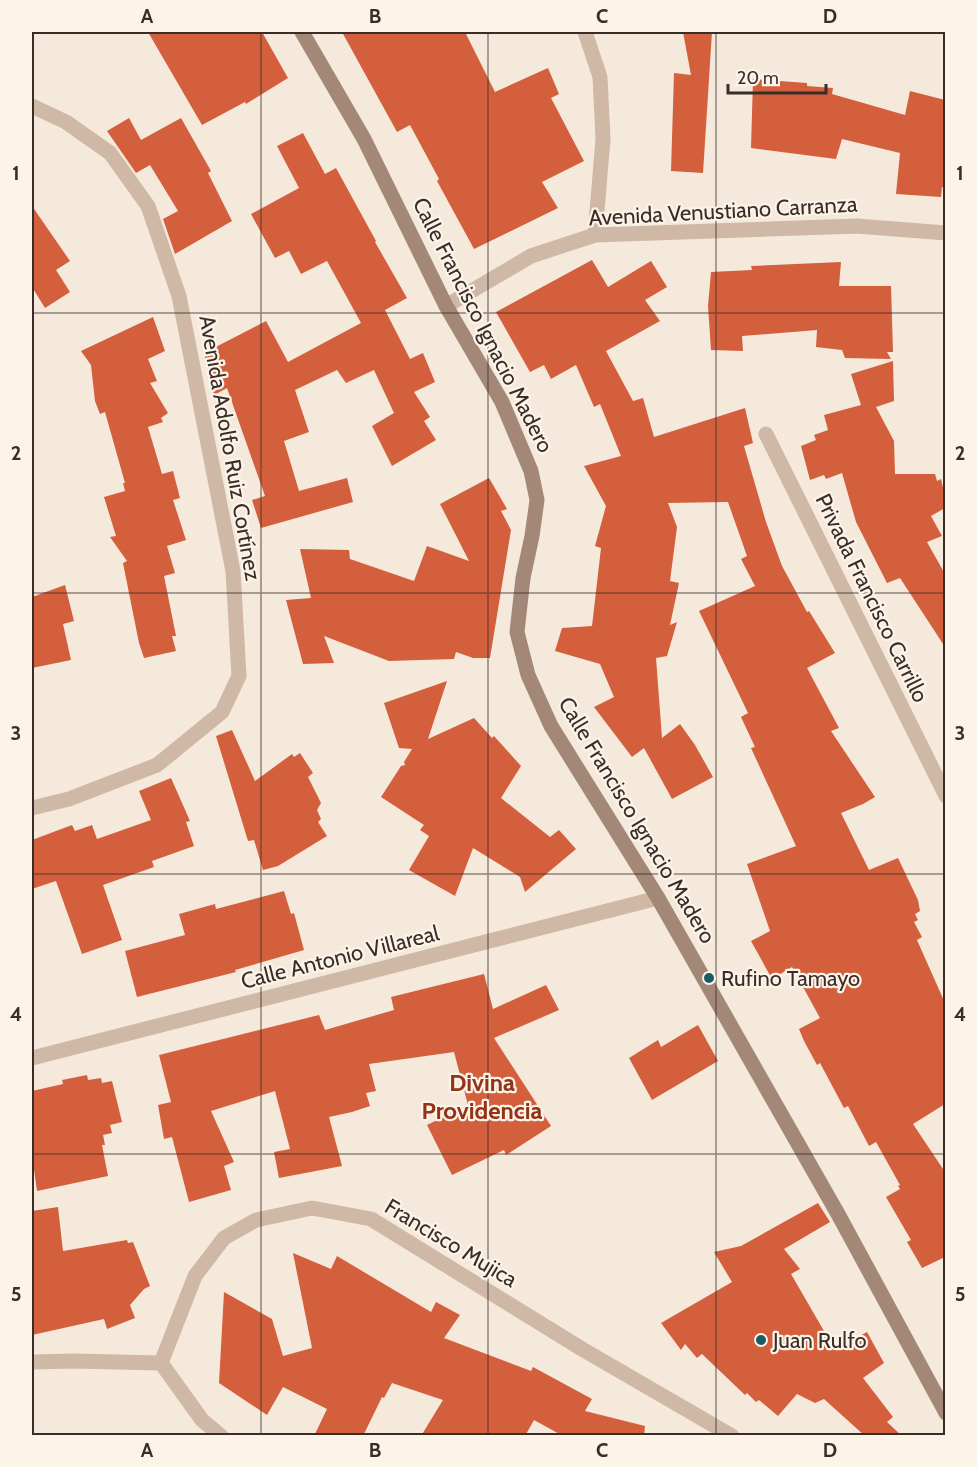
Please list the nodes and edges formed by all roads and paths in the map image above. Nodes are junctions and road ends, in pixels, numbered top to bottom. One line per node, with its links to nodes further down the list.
1 (302, 32): 6 (main road, Calle Francisco Ignacio Madero)
2 (585, 32): 5 (street)
3 (32, 106): 9 (street, Avenida Adolfo Ruiz Cortínez)
4 (945, 233): 5 (street, Avenida Venustiano Carranza)
5 (595, 235): 6 (street, Avenida Venustiano Carranza)
6 (446, 306): 10 (main road, Calle Francisco Ignacio Madero)
7 (766, 434): 8 (street, Privada Francisco Carrillo)
8 (945, 796)
9 (32, 808)
10 (658, 898): 11 (street, Calle Antonio Villareal); 14 (main road, Calle Francisco Ignacio Madero)
11 (32, 1058)
12 (32, 1362): 13 (street)
13 (161, 1363): 15 (street); 16 (street, Francisco Mujica)
14 (945, 1413)
15 (221, 1436)
16 (732, 1436)

